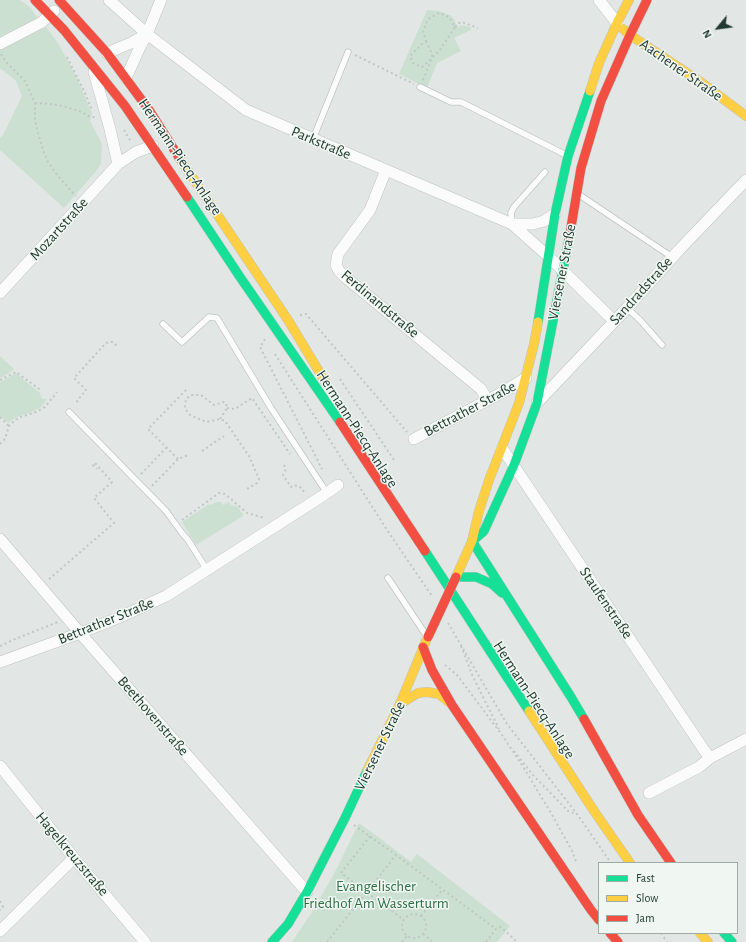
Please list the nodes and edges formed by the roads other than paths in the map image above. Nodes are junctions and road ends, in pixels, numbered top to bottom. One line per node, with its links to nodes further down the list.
1 (35, 0): 8 (main road)
2 (109, 0): 11 (street, Parkstraße)
3 (161, 0): 11 (street)
4 (599, 0): 9 (street)
5 (629, 0): 9 (main road, Viersener Straße)
6 (648, 0): 12 (main road, Viersener Straße)
7 (60, 1): 8 (street); 15 (main road, Hermann-Piecq-Anlage)
8 (50, 16): 10 (main road); 13 (street)
9 (617, 23): 12 (main road, Aachener Straße); 22 (main road, Viersener Straße)
10 (64, 30): 15 (main road); 16 (main road, Hermann-Piecq-Anlage)
11 (147, 34): 15 (street); 17 (street); 20 (street, Parkstraße)
12 (630, 35): 19 (main road, Aachener Straße); 28 (main road, Viersener Straße)
13 (0, 44)
14 (348, 52): 20 (lane)
15 (107, 53): 17 (main road, Hermann-Piecq-Anlage)
16 (92, 64): 21 (main road, Hermann-Piecq-Anlage); 24 (street)
17 (126, 78): 23 (main road, Hermann-Piecq-Anlage)
18 (420, 87): 22 (lane)
19 (746, 116)
20 (313, 139): 25 (street, Parkstraße)
21 (153, 146): 23 (main road); 24 (street, Mozartstraße); 65 (main road, Hermann-Piecq-Anlage)
22 (568, 156): 29 (main road, Viersener Straße)
23 (179, 157): 40 (main road, Hermann-Piecq-Anlage)
24 (118, 164): 34 (street, Mozartstraße)
25 (386, 170): 30 (street, Parkstraße); 41 (street, Ferdinandstraße)
26 (545, 172): 30 (lane)
27 (746, 180): 32 (street, Sandradstraße)
28 (576, 193): 32 (lane); 33 (main road, Viersener Straße)
29 (555, 214): 30 (street, Parkstraße); 31 (main road, Viersener Straße)
30 (512, 224): 31 (street, Parkstraße)
31 (548, 256): 33 (street, Parkstraße); 39 (main road, Viersener Straße)
32 (672, 257): 35 (street, Sandradstraße)
33 (563, 270): 36 (street, Parkstraße); 42 (main road, Viersener Straße)
34 (0, 293)
35 (626, 308): 36 (street, Sandradstraße); 38 (lane)
36 (614, 321): 42 (street, Sandradstraße)
37 (163, 324): 47 (lane)
38 (662, 345)
39 (526, 378): 41 (street, Bettrather Straße); 45 (main road, Viersener Straße)
40 (330, 388)
41 (487, 400): 44 (street, Bettrather Straße)
42 (538, 404): 46 (main road, Viersener Straße)
43 (69, 412): 50 (lane)
44 (414, 439)
45 (502, 448): 46 (street, Staufenstraße); 49 (main road, Viersener Straße)
46 (514, 464): 49 (main road, Viersener Straße); 61 (street, Staufenstraße)
47 (332, 489): 50 (street, Bettrather Straße)
48 (0, 540): 54 (street, Beethovenstraße)
49 (472, 541): 52 (main road, Viersener Straße); 53 (main road)
50 (207, 570): 54 (street, Bettrather Straße)
51 (388, 578): 55 (lane)
52 (455, 578): 53 (main road); 55 (main road, Viersener Straße, bridge)
53 (510, 600): 66 (main road)
54 (80, 633): 57 (street, Bettrather Straße); 67 (street, Beethovenstraße)
55 (428, 637): 56 (main road, Viersener Straße)
56 (423, 647): 58 (main road, Viersener Straße); 59 (main road)
57 (0, 662)
58 (400, 704): 59 (main road); 67 (main road, Viersener Straße)
59 (452, 704): 68 (main road)
60 (745, 742): 61 (street)
61 (710, 758): 63 (street)
62 (0, 766): 64 (street, Hagelkreuzstraße)
63 (649, 793)
64 (74, 858): 69 (street); 73 (street, Hagelkreuzstraße)
65 (629, 862)
66 (670, 862)
67 (307, 892): 74 (main road, Viersener Straße)
68 (598, 919)
69 (0, 930)
70 (611, 934): 75 (main road)
71 (701, 934): 76 (main road)
72 (725, 934): 77 (main road)
73 (145, 942)
74 (272, 942)
75 (618, 942)
76 (708, 942)
77 (732, 942)

